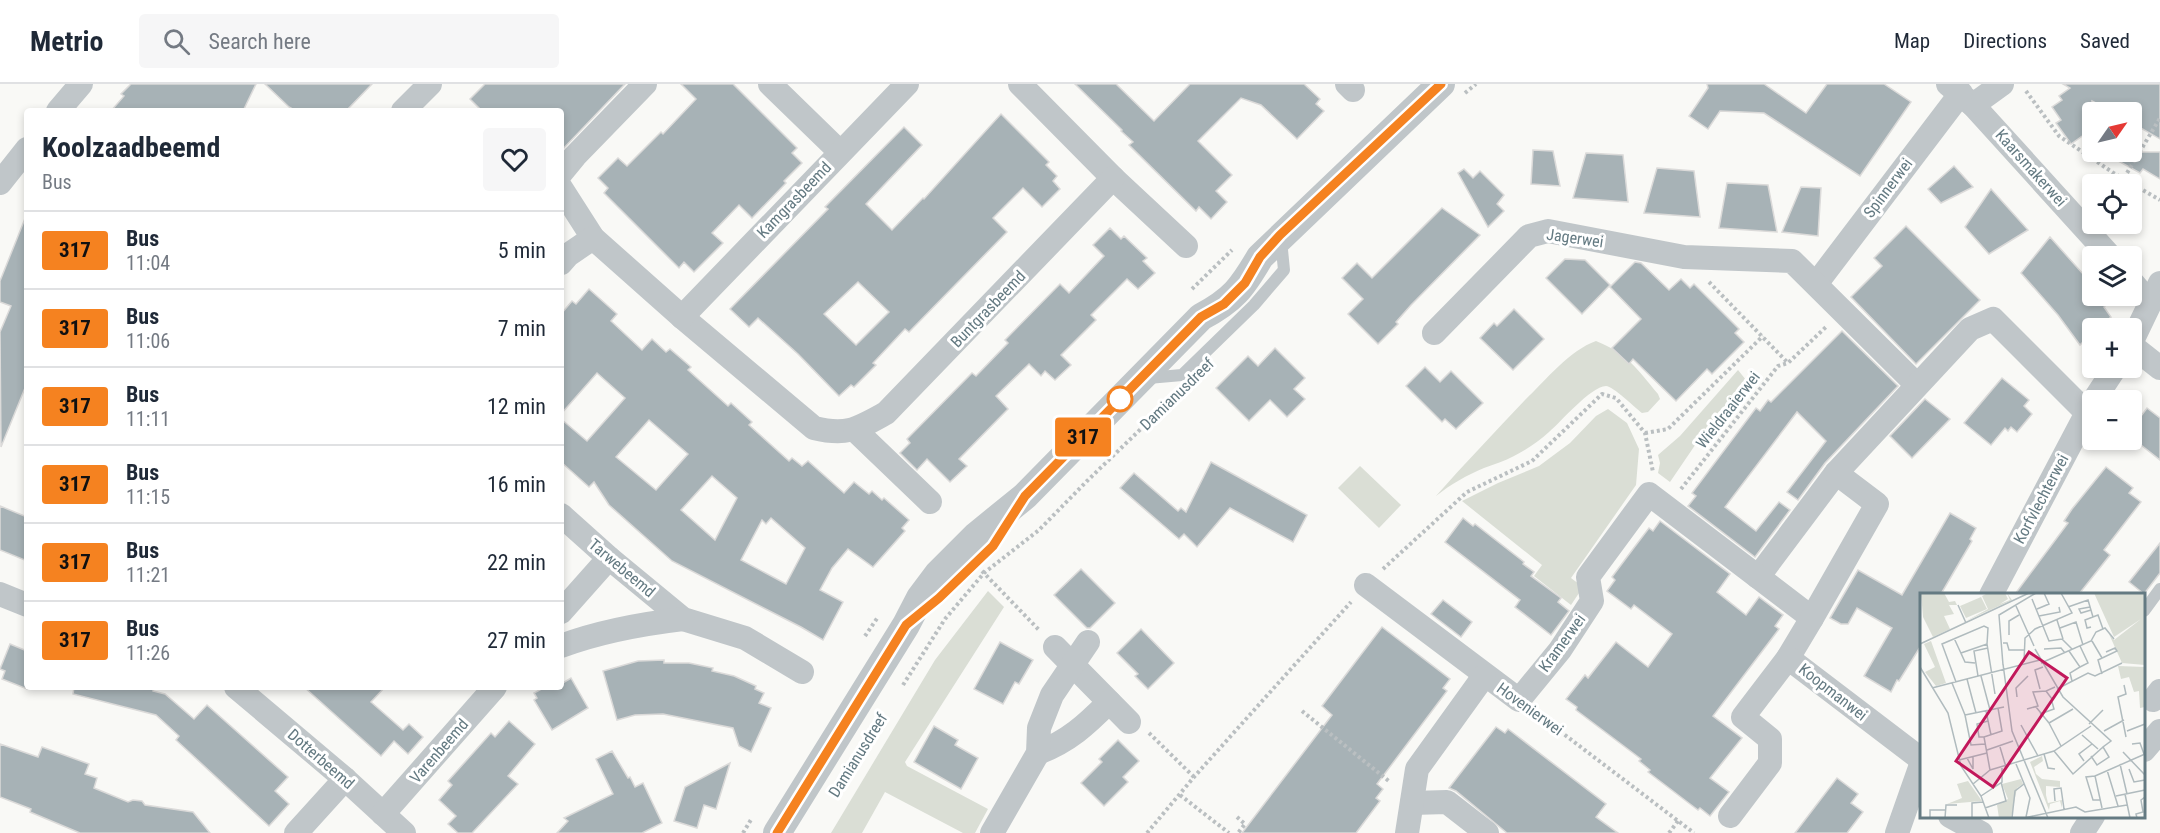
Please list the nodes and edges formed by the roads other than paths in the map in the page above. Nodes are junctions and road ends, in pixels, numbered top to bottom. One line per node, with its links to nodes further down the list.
1 (81, 84): 10 (street)
2 (430, 84): 11 (street)
3 (645, 84): 14 (street)
4 (771, 84): 12 (street)
5 (907, 84): 12 (street, Kamgrasbeemd)
6 (1021, 84): 15 (street)
7 (2002, 84): 9 (street, Spinnerwei)
8 (1450, 91): 18 (street, Damianusdreef)
9 (1961, 94): 21 (street, Kaarsmakerwei); 24 (street, Spinnerwei)
10 (61, 108)
11 (406, 108)
12 (840, 152): 26 (street, Kamgrasbeemd)
13 (24, 153): 16 (street)
14 (564, 169)
15 (1113, 178): 20 (street); 36 (street, Buntgrasbeemd)
16 (0, 183)
17 (564, 193): 19 (street, Buntgrasbeemd)
18 (1280, 235): 22 (street, Damianusdreef); 32 (lane, Damianusdreef)
19 (593, 238): 23 (street); 26 (street, Buntgrasbeemd)
20 (1186, 246)
21 (2101, 246)
22 (1260, 257): 27 (street, Damianusdreef); 27 (street, Damianusdreef)
23 (564, 260)
24 (1816, 284): 29 (street, Jagerwei); 33 (street, Jagerwei)
25 (2155, 293): 28 (street)
26 (682, 317): 36 (street, Buntgrasbeemd)
27 (1201, 317): 32 (street, Damianusdreef)
28 (2142, 320)
29 (1434, 333)
30 (2142, 354): 31 (street)
31 (2160, 368)
32 (1140, 379): 77 (street, Damianusdreef)
33 (1917, 386): 34 (street); 37 (street)
34 (2082, 398)
35 (2082, 423): 44 (street, Korfvlechterwei)
36 (855, 430): 38 (street)
37 (1836, 473): 41 (street); 49 (street)
38 (930, 502)
39 (564, 518): 40 (street, Tarwebeemd)
40 (609, 558): 47 (street); 50 (street, Tarwebeemd)
41 (1758, 577): 49 (street); 60 (street, Kramerwei)
42 (1366, 585): 57 (street, Hovenierwei)
43 (2160, 589): 48 (lane)
44 (1991, 593)
45 (0, 594): 46 (street)
46 (24, 604)
47 (564, 609)
48 (2145, 609)
49 (1812, 618): 54 (street)
50 (683, 619): 52 (street, Tarwebeemd); 56 (street, Tarwebeemd)
51 (1088, 642): 55 (street)
52 (564, 645)
53 (1055, 647): 55 (street)
54 (1788, 658): 66 (street, Koopmanwei); 72 (street, Koopmanwei)
55 (1073, 665): 61 (street); 65 (street)
56 (802, 672)
57 (1484, 676): 60 (street, Hovenierwei); 70 (street)
58 (240, 690): 68 (street, Dotterbeemd)
59 (492, 690): 71 (street, Varenbeemd)
60 (1519, 700)
61 (1109, 702): 62 (street); 65 (street)
62 (1128, 722)
63 (2160, 731): 64 (street)
64 (2145, 749)
65 (1038, 753): 78 (street)
66 (1920, 759)
67 (1920, 774): 69 (street)
68 (345, 779): 71 (street, Dotterbeemd); 75 (street)
69 (1916, 799): 81 (street)
70 (1413, 802): 79 (street); 80 (street)
71 (383, 814): 76 (street, Dotterbeemd)
72 (1730, 816)
73 (1954, 818): 82 (street)
74 (2092, 818): 83 (street)
75 (296, 833)
76 (404, 833)
77 (777, 833)
78 (992, 833)
79 (1407, 833)
80 (1487, 833)
81 (1897, 833)
82 (1981, 833)
83 (2082, 833)

